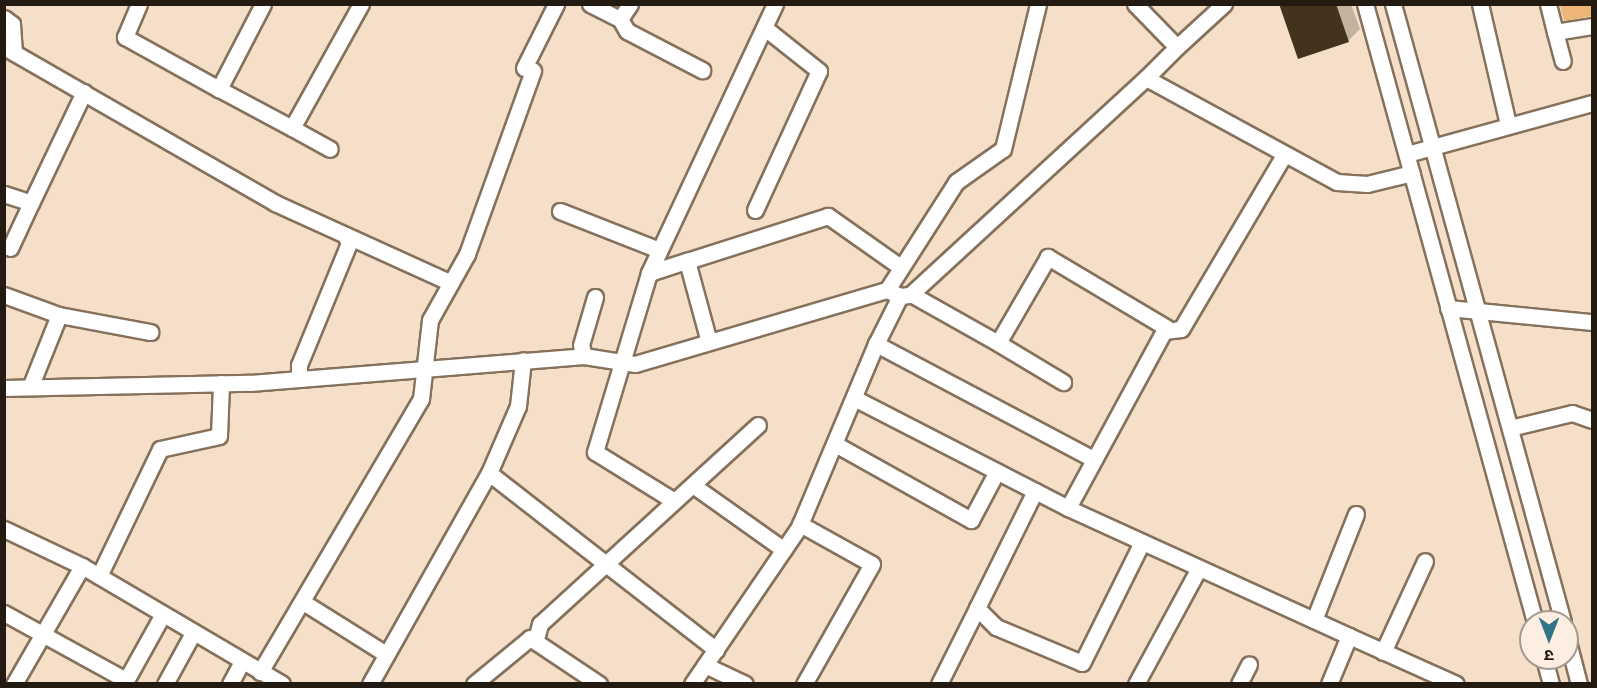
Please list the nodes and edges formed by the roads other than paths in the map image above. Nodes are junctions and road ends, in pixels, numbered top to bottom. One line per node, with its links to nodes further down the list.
1 (139, 4): 25 (street)
2 (263, 4): 25 (street)
3 (361, 4): 29 (street)
4 (556, 4): 45 (street)
5 (590, 4): 16 (street)
6 (630, 4): 16 (street)
7 (775, 4): 18 (street)
8 (1038, 4): 43 (street)
9 (1135, 4): 20 (street)
10 (1224, 4): 20 (street)
11 (1365, 4): 32 (street)
12 (1393, 4): 30 (street)
13 (1480, 4): 28 (street)
14 (1548, 4): 19 (street)
15 (4, 18): 21 (street)
16 (620, 19): 23 (street)
17 (1593, 26): 19 (street)
18 (765, 28): 37 (street); 41 (street)
19 (1555, 32): 22 (street)
20 (1177, 47): 24 (street)
21 (9, 49): 26 (street)
22 (1563, 61)
23 (702, 70)
24 (1146, 78): 33 (street); 46 (street)
25 (219, 89): 29 (street)
26 (84, 93): 36 (street); 39 (street)
27 (1593, 103): 28 (street)
28 (1508, 124): 30 (street)
29 (292, 128): 31 (street)
30 (1429, 147): 32 (street); 49 (street)
31 (330, 149)
32 (1407, 154): 34 (street)
33 (1284, 156): 34 (street); 53 (street)
34 (1412, 173): 50 (street)
35 (4, 194): 36 (street)
36 (32, 203): 40 (street)
37 (755, 210)
38 (560, 211): 41 (street)
39 (345, 235): 45 (street); 62 (street)
40 (10, 248)
41 (659, 250): 44 (street)
42 (687, 261): 43 (street); 44 (street); 55 (street)
43 (899, 266): 46 (street)
44 (649, 273): 60 (street)
45 (451, 283): 61 (street)
46 (899, 293): 55 (street); 56 (street); 57 (street)
47 (4, 295): 51 (street)
48 (595, 297): 58 (street)
49 (1477, 307): 50 (street); 52 (street); 70 (street)
50 (1448, 308): 91 (street)
51 (58, 315): 54 (street); 65 (street)
52 (1593, 322)
53 (1167, 328): 56 (street); 72 (street)
54 (150, 332)
55 (709, 342): 60 (street)
56 (998, 343): 63 (street)
57 (876, 344): 67 (street); 72 (street)
58 (584, 356): 59 (street); 60 (street)
59 (523, 360): 61 (street); 74 (street)
60 (624, 364): 77 (street)
61 (424, 369): 62 (street); 89 (street)
62 (299, 379): 64 (street)
63 (1063, 382)
64 (220, 383): 65 (street); 88 (street)
65 (31, 385): 66 (street)
66 (4, 387)
67 (854, 398): 71 (street); 73 (street)
68 (1593, 420): 70 (street)
69 (758, 425): 75 (street)
70 (1510, 428): 92 (street)
71 (835, 444): 73 (street); 80 (street)
72 (1093, 459): 78 (street)
73 (997, 471): 76 (street)
74 (489, 472): 85 (street); 102 (street)
75 (694, 486): 77 (street); 83 (street)
76 (1035, 491): 78 (street); 90 (street)
77 (671, 499): 85 (street)
78 (1068, 508): 82 (street)
79 (1356, 514): 95 (street)
80 (800, 524): 83 (street); 118 (street)
81 (4, 529): 86 (street)
82 (1142, 543): 87 (street); 90 (street)
83 (784, 550): 100 (street)
84 (1425, 561): 101 (street)
85 (608, 562): 99 (street); 100 (street)
86 (82, 566): 88 (street); 97 (street)
87 (1199, 568): 95 (street); 120 (street)
88 (99, 576): 94 (street)
89 (303, 602): 102 (street); 106 (street)
90 (977, 608): 119 (street)
91 (1532, 610)
92 (1560, 610)
93 (4, 613): 97 (street)
94 (163, 614): 96 (street); 108 (street)
95 (1314, 620): 98 (street)
96 (194, 633): 103 (street); 110 (street)
97 (44, 635): 108 (street); 109 (street)
98 (1349, 636): 101 (street); 122 (street)
99 (536, 639): 114 (street); 115 (street)
100 (716, 650): 105 (street)
101 (1383, 652): 123 (street)
102 (386, 654): 113 (street)
103 (242, 661): 106 (street); 111 (street)
104 (1249, 664): 121 (street)
105 (705, 665): 116 (street); 117 (street)
106 (260, 672): 112 (street)
107 (4, 681): 109 (street)
108 (125, 682)
109 (12, 684)
110 (165, 684)
111 (230, 684)
112 (282, 684)
113 (370, 684)
114 (474, 684)
115 (599, 684)
116 (692, 684)
117 (746, 684)
118 (804, 684)
119 (939, 684)
120 (1136, 684)
121 (1239, 684)
122 (1329, 684)
123 (1456, 684)

